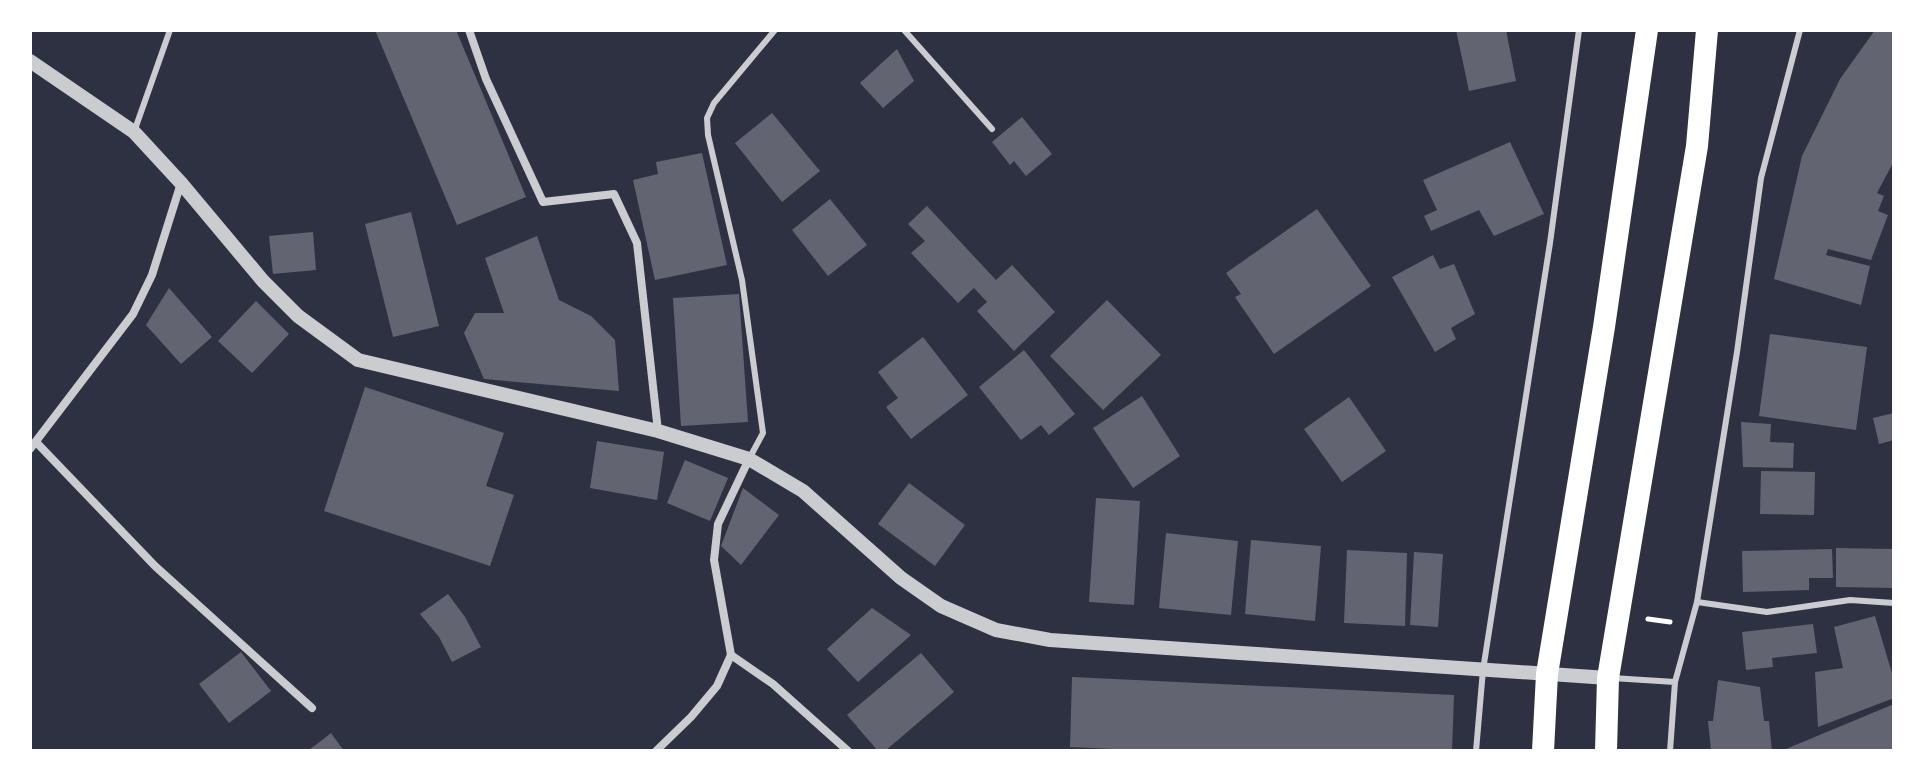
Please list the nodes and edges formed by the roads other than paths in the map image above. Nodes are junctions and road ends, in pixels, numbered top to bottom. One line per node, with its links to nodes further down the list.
1 (170, 30): 12 (lane)
2 (469, 30): 15 (street)
3 (775, 30): 17 (lane)
4 (904, 30): 11 (lane)
5 (1579, 30): 21 (lane)
6 (1647, 30): 22 (highway)
7 (1707, 30): 13 (highway)
8 (1723, 30): 13 (highway)
9 (1800, 30): 18 (lane)
10 (30, 61): 12 (street)
11 (992, 129)
12 (134, 132): 14 (street)
13 (1697, 146): 23 (highway)
14 (181, 183): 15 (street); 16 (street)
15 (658, 431): 17 (street)
16 (33, 446): 25 (street)
17 (749, 459): 20 (street); 21 (street)
18 (1697, 602): 19 (lane); 24 (lane)
19 (1894, 603)
20 (731, 655): 26 (street); 27 (street)
21 (1483, 670): 22 (street); 28 (lane)
22 (1547, 674): 23 (street); 29 (highway)
23 (1608, 678): 24 (lane); 30 (highway)
24 (1675, 682): 31 (lane)
25 (312, 708)
26 (656, 751)
27 (848, 751)
28 (1476, 751)
29 (1543, 751)
30 (1606, 751)
31 (1670, 751)

